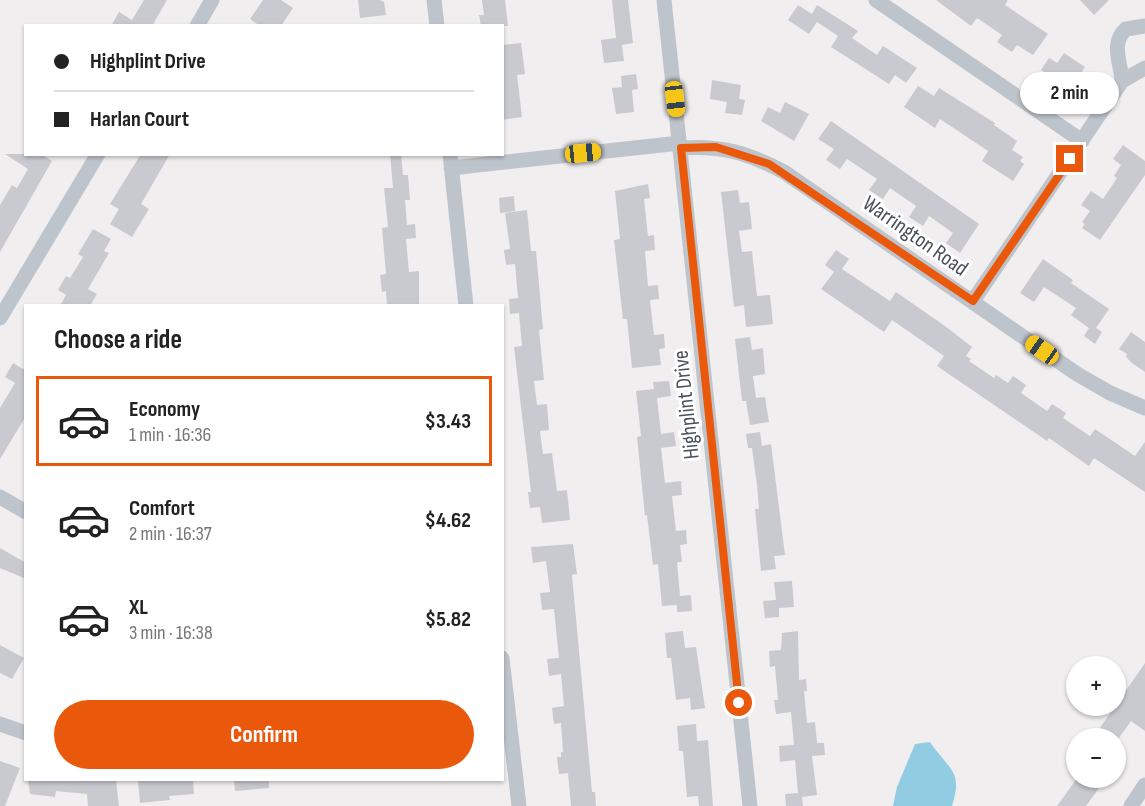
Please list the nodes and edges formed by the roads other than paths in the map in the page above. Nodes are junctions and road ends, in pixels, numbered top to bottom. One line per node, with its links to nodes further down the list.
1 (212, 0): 5 (street)
2 (434, 0): 6 (street)
3 (664, 0): 11 (street, Highplint Drive)
4 (876, 0): 10 (street)
5 (198, 24)
6 (437, 24)
7 (1145, 26): 9 (street)
8 (1145, 68): 9 (street)
9 (1122, 81): 10 (street)
10 (1082, 141): 14 (street)
11 (680, 146): 13 (street, Warrington Road); 14 (street, Warrington Road); 25 (street, Highplint Drive)
12 (97, 156): 16 (street)
13 (451, 161): 15 (street)
14 (973, 301): 17 (street, Warrington Road)
15 (466, 304)
16 (0, 318)
17 (1145, 408)
18 (0, 496): 19 (street)
19 (24, 511)
20 (504, 693): 24 (street)
21 (0, 724): 22 (street)
22 (24, 733)
23 (1145, 785): 26 (street)
24 (519, 806)
25 (750, 806)
26 (1131, 806)

